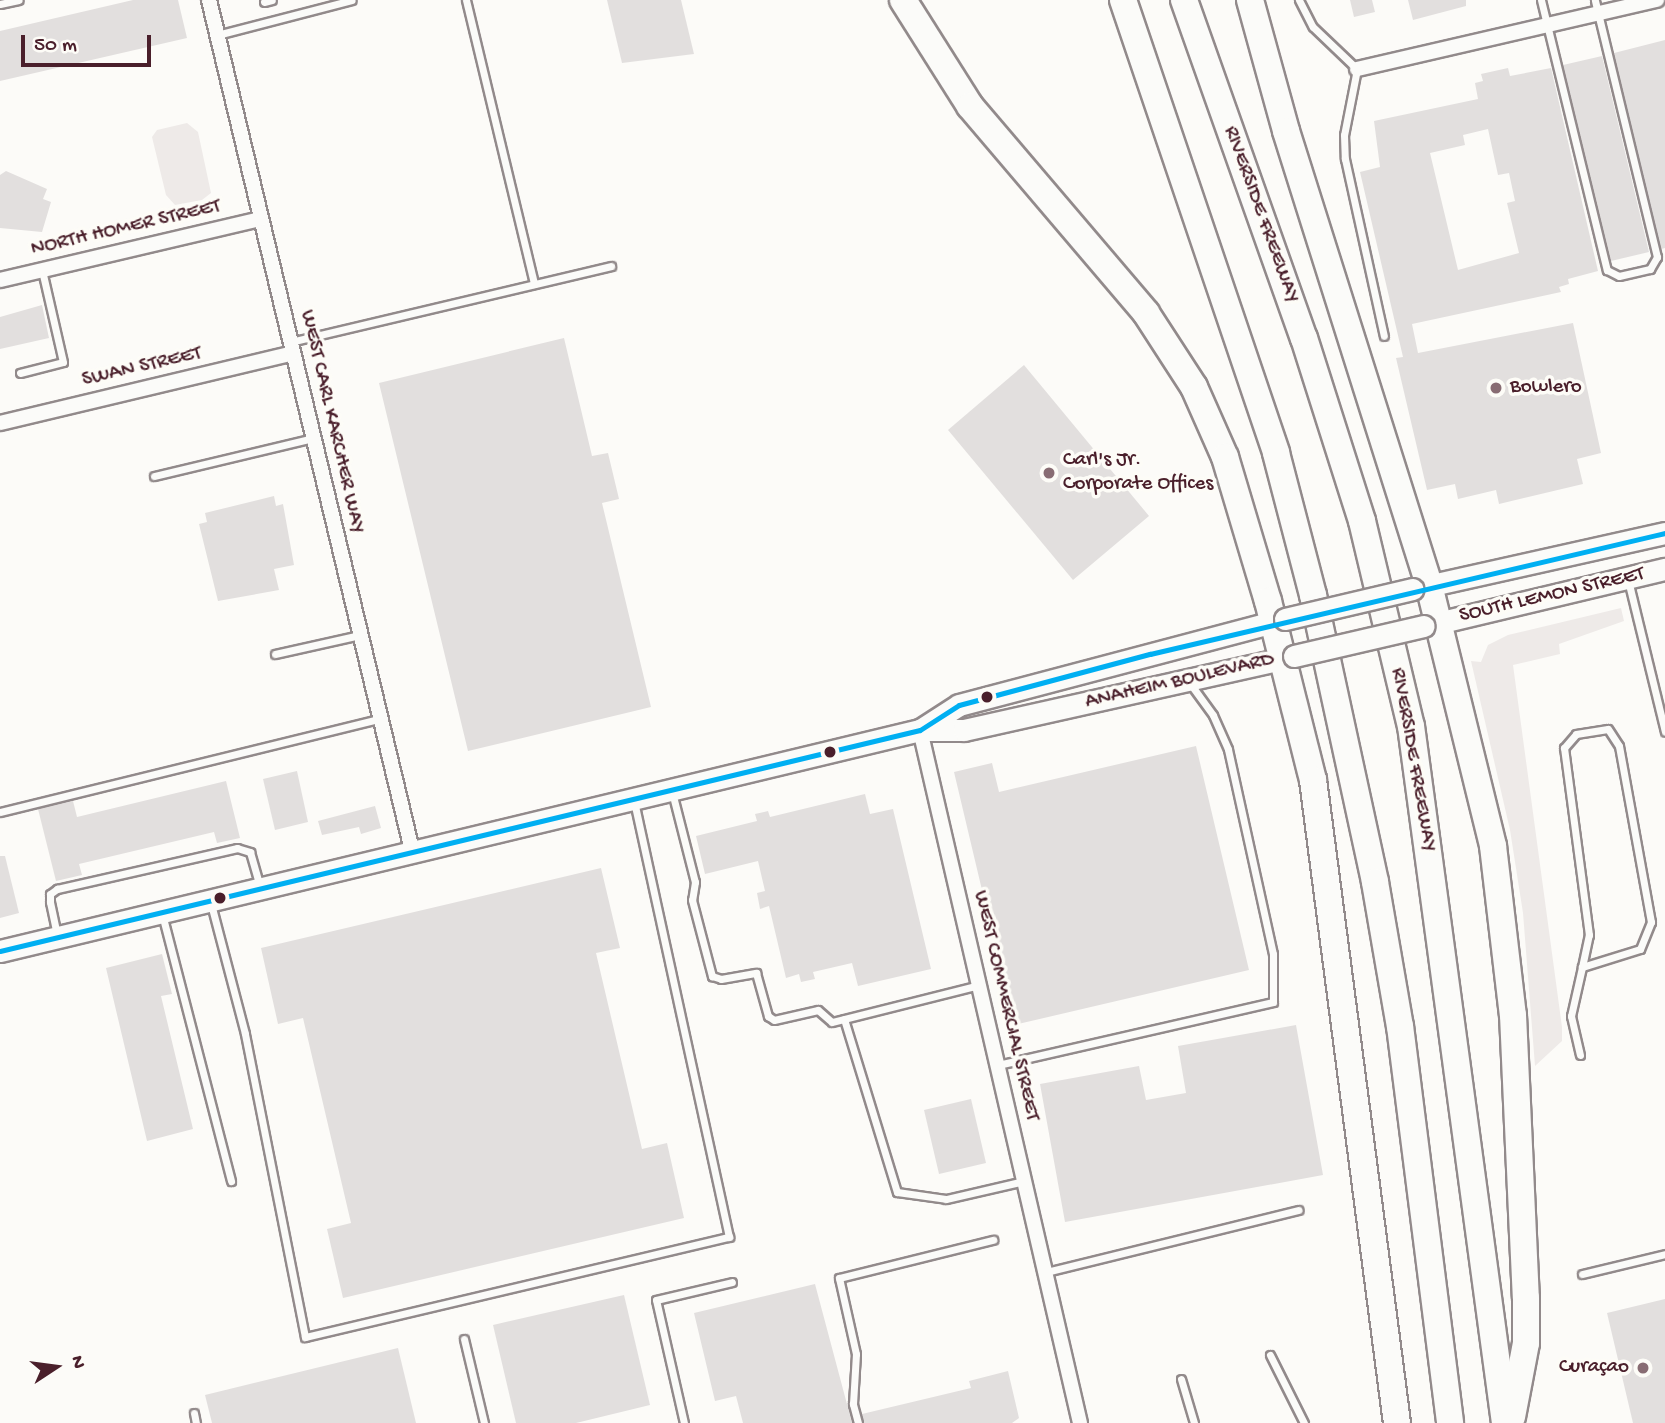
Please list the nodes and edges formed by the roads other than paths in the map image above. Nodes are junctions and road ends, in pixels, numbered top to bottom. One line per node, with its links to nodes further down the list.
1 (19, 0): 12 (lane)
2 (209, 0): 15 (street, WEST CARL KARCHER WAY)
3 (352, 0): 15 (lane)
4 (466, 0): 21 (lane)
5 (903, 0): 32 (highway)
6 (1123, 0): 75 (highway)
7 (1184, 0): 76 (highway, RIVERSIDE FREEWAY)
8 (1250, 0): 31 (highway)
9 (1299, 0): 16 (lane)
10 (1541, 0): 14 (lane)
11 (1657, 0): 13 (street)
12 (4, 2)
13 (1596, 7): 14 (street); 14 (lane)
14 (1548, 25): 16 (street)
15 (217, 35): 17 (street, WEST CARL KARCHER WAY)
16 (1357, 69): 22 (lane)
17 (261, 219): 19 (street, NORTH HOMER STREET); 23 (street, WEST CARL KARCHER WAY)
18 (611, 266): 21 (lane)
19 (42, 269): 20 (street, NORTH HOMER STREET); 24 (lane)
20 (0, 280)
21 (534, 284): 23 (lane)
22 (1384, 336)
23 (292, 347): 25 (street, SWAN STREET); 26 (street, WEST CARL KARCHER WAY)
24 (20, 373)
25 (0, 423)
26 (313, 438): 27 (lane); 34 (street, WEST CARL KARCHER WAY)
27 (155, 476)
28 (1665, 533): 31 (street, SOUTH LEMON STREET)
29 (1665, 569): 30 (street, SOUTH LEMON STREET)
30 (1628, 579): 33 (street, SOUTH LEMON STREET); 40 (lane)
31 (1421, 587): 32 (street, ANAHEIM BOULEVARD, bridge); 33 (highway)
32 (1280, 620): 36 (highway); 39 (street, ANAHEIM BOULEVARD)
33 (1432, 625): 36 (street, ANAHEIM BOULEVARD, bridge); 77 (highway)
34 (361, 635): 35 (lane); 38 (street, WEST CARL KARCHER WAY)
35 (275, 654)
36 (1289, 657): 37 (street, ANAHEIM BOULEVARD); 74 (highway)
37 (1189, 682): 39 (street, ANAHEIM BOULEVARD); 54 (lane)
38 (381, 719): 43 (lane); 44 (street, WEST CARL KARCHER WAY)
39 (920, 730): 41 (street, ANAHEIM BOULEVARD); 51 (street, WEST COMMERCIAL STREET)
40 (1665, 732)
41 (672, 791): 42 (street, ANAHEIM BOULEVARD); 52 (lane)
42 (634, 800): 44 (street, ANAHEIM BOULEVARD); 46 (lane)
43 (0, 812)
44 (413, 854): 45 (street, ANAHEIM BOULEVARD)
45 (261, 891): 46 (street, ANAHEIM BOULEVARD); 48 (lane)
46 (210, 902): 47 (street, ANAHEIM BOULEVARD)
47 (162, 914): 48 (street, ANAHEIM BOULEVARD); 55 (lane)
48 (58, 937): 49 (street, ANAHEIM BOULEVARD)
49 (0, 951)
50 (1582, 967): 50 (lane); 53 (lane)
51 (979, 985): 52 (lane); 54 (street, WEST COMMERCIAL STREET)
52 (844, 1019): 56 (lane)
53 (1580, 1055)
54 (997, 1065): 56 (street, WEST COMMERCIAL STREET)
55 (231, 1181)
56 (1024, 1181): 60 (street, WEST COMMERCIAL STREET)
57 (1299, 1210): 60 (lane)
58 (993, 1240): 70 (lane)
59 (1665, 1254): 61 (lane)
60 (1046, 1272): 71 (street, WEST COMMERCIAL STREET)
61 (1582, 1273)
62 (732, 1282): 69 (lane)
63 (464, 1339): 68 (lane)
64 (1270, 1355): 73 (lane)
65 (1181, 1379): 72 (lane)
66 (194, 1412): 67 (lane)
67 (196, 1423)
68 (484, 1423)
69 (684, 1423)
70 (858, 1423)
71 (1080, 1423)
72 (1194, 1423)
73 (1304, 1423)
74 (1397, 1423)
75 (1450, 1423)
76 (1505, 1423)
77 (1511, 1423)

